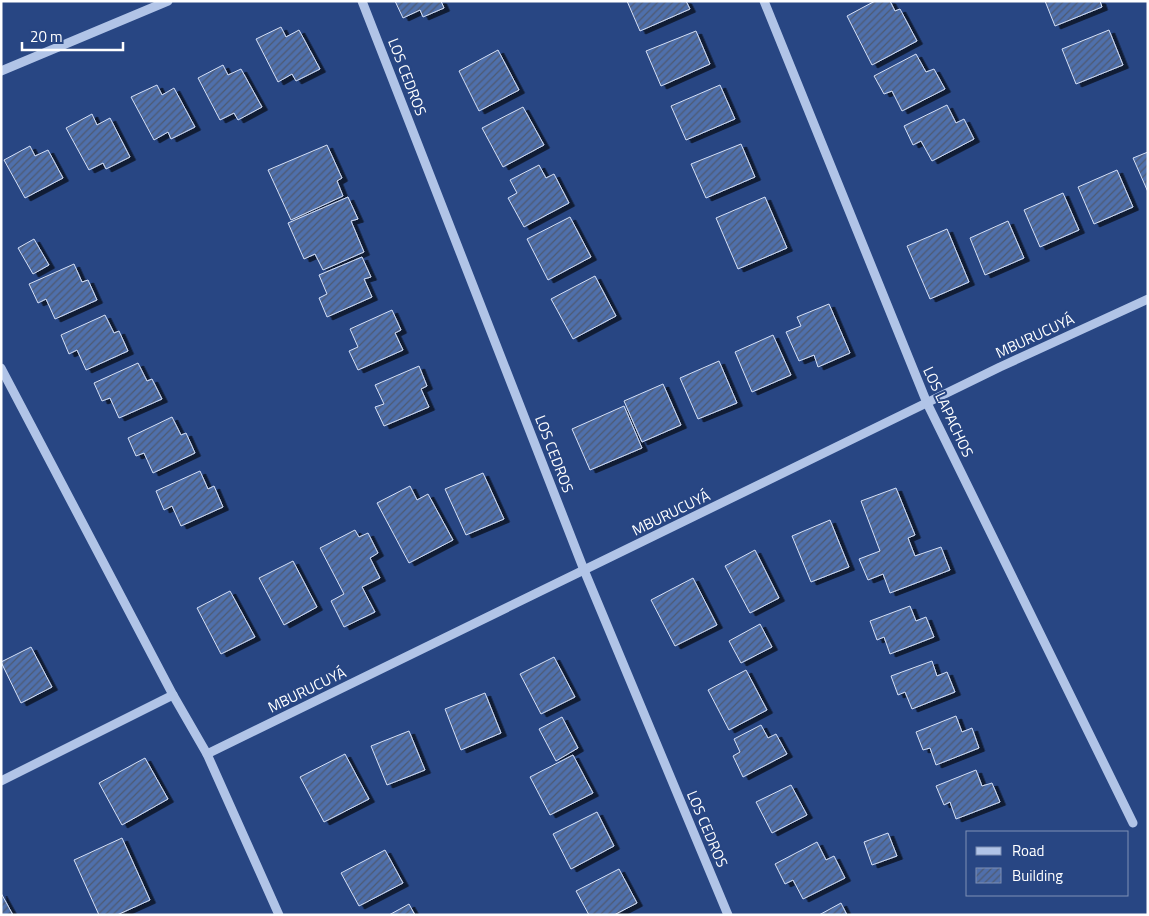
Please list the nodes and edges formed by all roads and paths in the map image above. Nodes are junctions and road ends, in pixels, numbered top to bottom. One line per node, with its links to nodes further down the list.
1 (168, 1): 4 (street)
2 (362, 1): 8 (street, LOS CEDROS)
3 (764, 1): 7 (street, LOS LAPACHOS)
4 (1, 70)
5 (1148, 299): 7 (street, MBURUCUYÁ)
6 (1, 368): 9 (street)
7 (927, 403): 8 (street, MBURUCUYÁ); 12 (street, LOS LAPACHOS)
8 (584, 570): 10 (street, MBURUCUYÁ); 14 (street, LOS CEDROS)
9 (173, 695): 10 (street); 11 (street)
10 (207, 754): 13 (street)
11 (1, 781)
12 (1132, 823)
13 (279, 915)
14 (728, 915)

